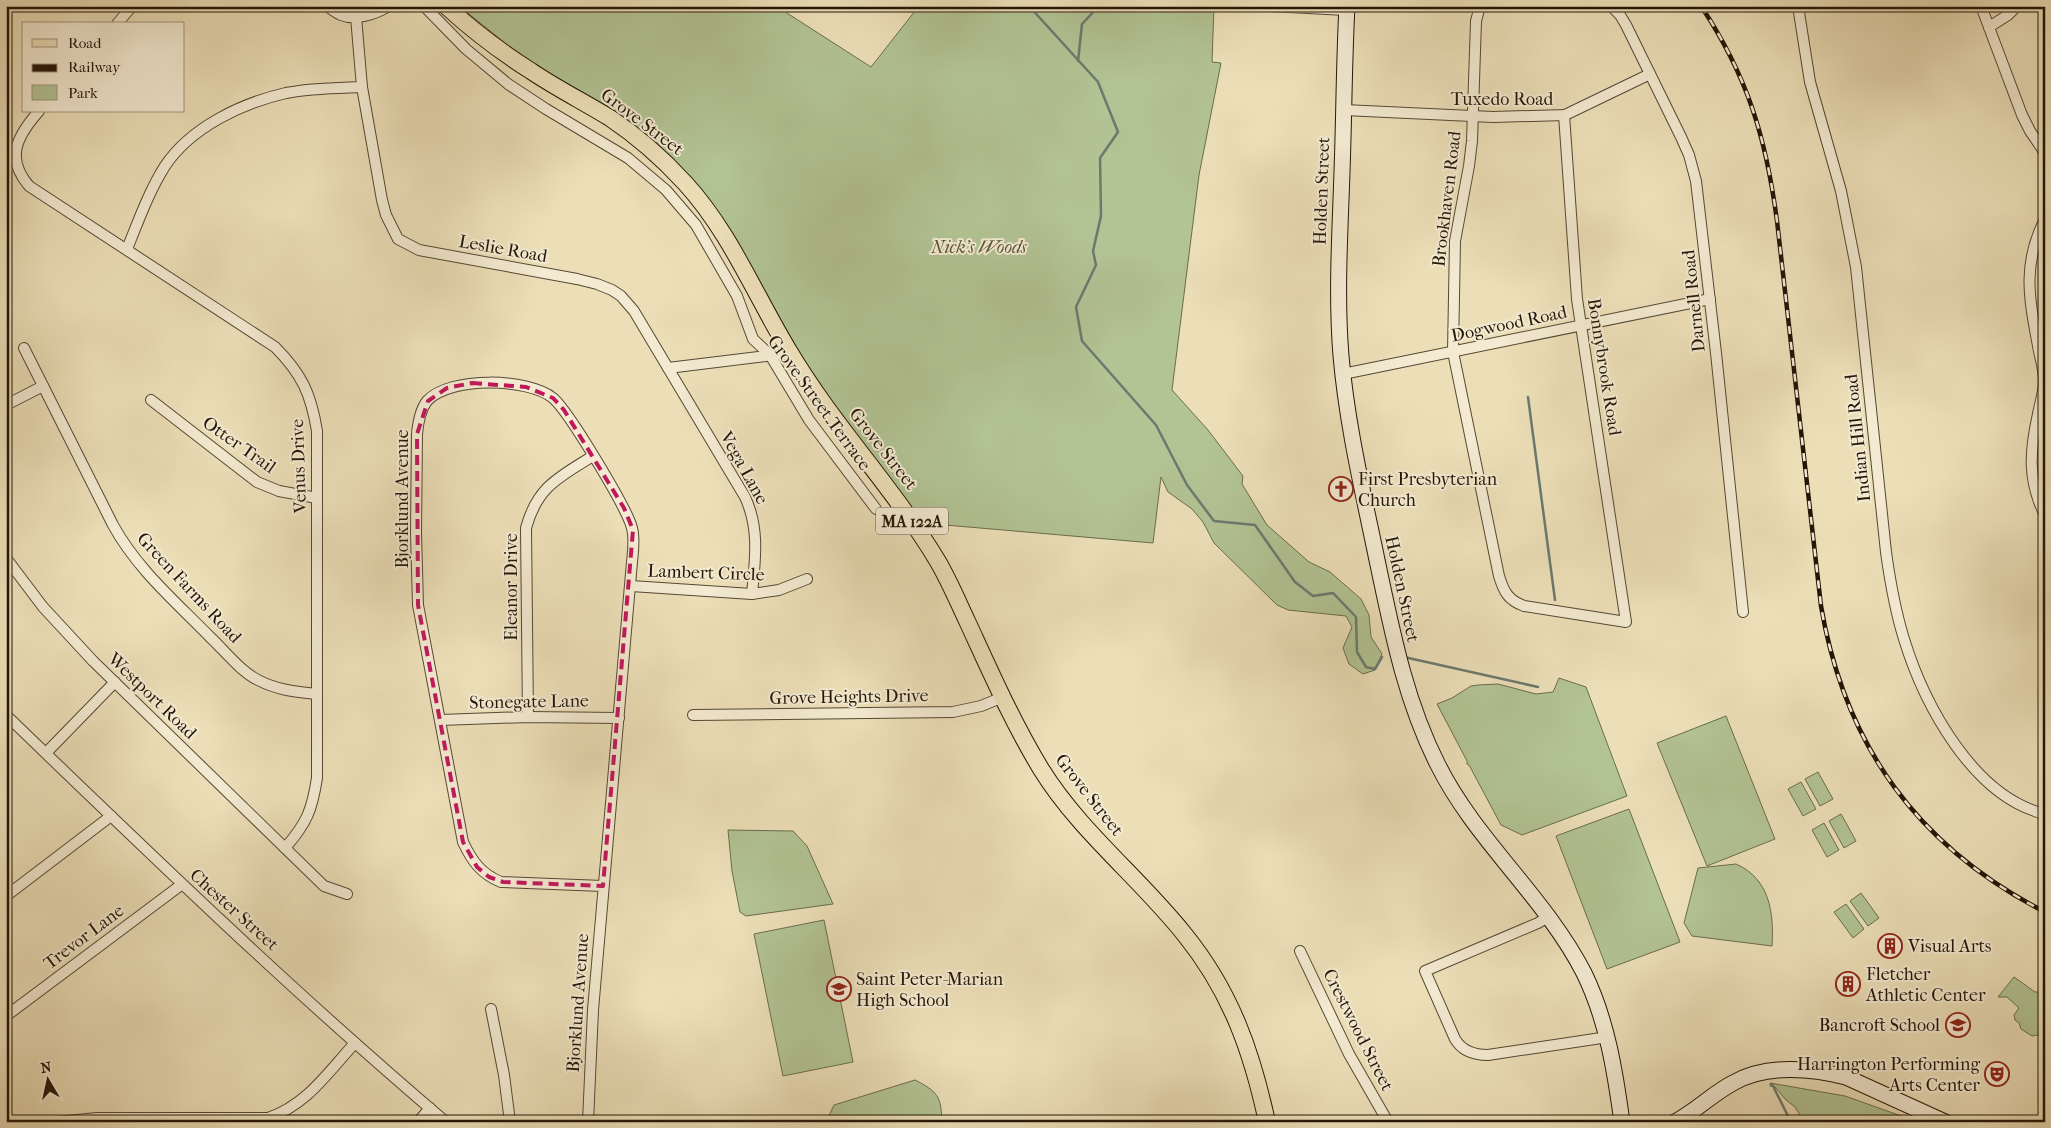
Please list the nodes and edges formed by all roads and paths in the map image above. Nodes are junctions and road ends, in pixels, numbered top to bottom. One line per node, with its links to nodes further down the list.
1 (132, 6): 14 (street)
2 (327, 6): 13 (street)
3 (389, 6): 13 (street)
4 (424, 6): 30 (street, Grove Street Terrace)
5 (446, 6): 29 (main road, Grove Street / MA 122A)
6 (1269, 6): 12 (street)
7 (1480, 6): 21 (street, Brookhaven Road)
8 (1611, 6): 16 (street, Darnell Road)
9 (1798, 6): 56 (street, Indian Hill Road)
10 (1981, 6): 15 (street)
11 (2017, 6): 15 (street)
12 (1346, 8): 18 (main road, Holden Street)
13 (356, 17): 17 (street, Leslie Road)
14 (119, 22)
15 (1989, 27): 22 (street)
16 (1650, 74): 20 (street, Tuxedo Road); 25 (street, Darnell Road)
17 (362, 87): 24 (street); 31 (street, Leslie Road)
18 (1344, 110): 21 (street, Tuxedo Road); 32 (main road, Holden Street)
19 (38, 112): 24 (street, Venus Drive)
20 (1564, 115): 21 (street, Tuxedo Road); 26 (street, Bonnybrook Road)
21 (1473, 116): 28 (street, Brookhaven Road)
22 (2045, 153)
23 (2045, 219): 33 (street)
24 (127, 249): 38 (street, Venus Drive)
25 (1710, 299): 26 (street, Dogwood Road); 45 (street, Darnell Road)
26 (1581, 325): 28 (street, Dogwood Road); 46 (street, Bonnybrook Road)
27 (24, 348): 34 (street, Green Farms Road)
28 (1452, 352): 32 (street, Dogwood Road); 46 (street, Brookhaven Road)
29 (790, 353): 30 (street); 49 (main road, Grove Street / MA 122A)
30 (770, 355): 31 (street); 39 (street, Grove Street Terrace)
31 (668, 368): 44 (street, Vega Lane)
32 (1343, 374): 63 (main road, Holden Street)
33 (2044, 382): 40 (street)
34 (43, 386): 36 (street); 48 (street, Green Farms Road)
35 (151, 400): 38 (street, Otter Trail)
36 (6, 405)
37 (593, 456): 43 (street, Bjorklund Avenue); 52 (street, Eleanor Drive); 54 (street, Bjorklund Avenue)
38 (317, 498): 48 (street, Venus Drive)
39 (876, 508)
40 (2045, 515)
41 (6, 558): 47 (street, Westport Road)
42 (807, 579): 44 (street, Lambert Circle)
43 (630, 586): 44 (street, Lambert Circle); 53 (street, Bjorklund Avenue)
44 (752, 594)
45 (1744, 612)
46 (1626, 622)
47 (115, 682): 55 (street); 58 (street, Westport Road)
48 (317, 694): 58 (street, Venus Drive)
49 (1003, 697): 51 (street, Grove Heights Drive); 75 (main road, Grove Street / MA 122A)
50 (6, 715): 55 (street, Chester Street)
51 (693, 715)
52 (528, 717): 53 (street, Stonegate Lane); 54 (street, Stonegate Lane)
53 (619, 718): 60 (street, Bjorklund Avenue)
54 (440, 720): 60 (street, Bjorklund Avenue)
55 (46, 754): 57 (street, Chester Street)
56 (2045, 814)
57 (111, 816): 59 (street, Chester Street); 62 (street)
58 (285, 848): 61 (street, Westport Road)
59 (181, 885): 66 (street, Trevor Lane); 68 (street, Chester Street)
60 (603, 886): 74 (street, Bjorklund Avenue)
61 (347, 894)
62 (6, 896)
63 (1548, 916): 67 (main road, Holden Street); 67 (street)
64 (1300, 951): 76 (street, Crestwood Street)
65 (491, 1009): 73 (street)
66 (6, 1016)
67 (1608, 1037): 77 (main road, Holden Street)
68 (355, 1043): 69 (street, Chester Street); 70 (street)
69 (430, 1108): 71 (street); 72 (street, Chester Street)
70 (57, 1122)
71 (418, 1122)
72 (446, 1122)
73 (510, 1122)
74 (588, 1122)
75 (1267, 1122)
76 (1388, 1122)
77 (1622, 1122)
78 (1675, 1122): 79 (main road)
79 (1945, 1122)

